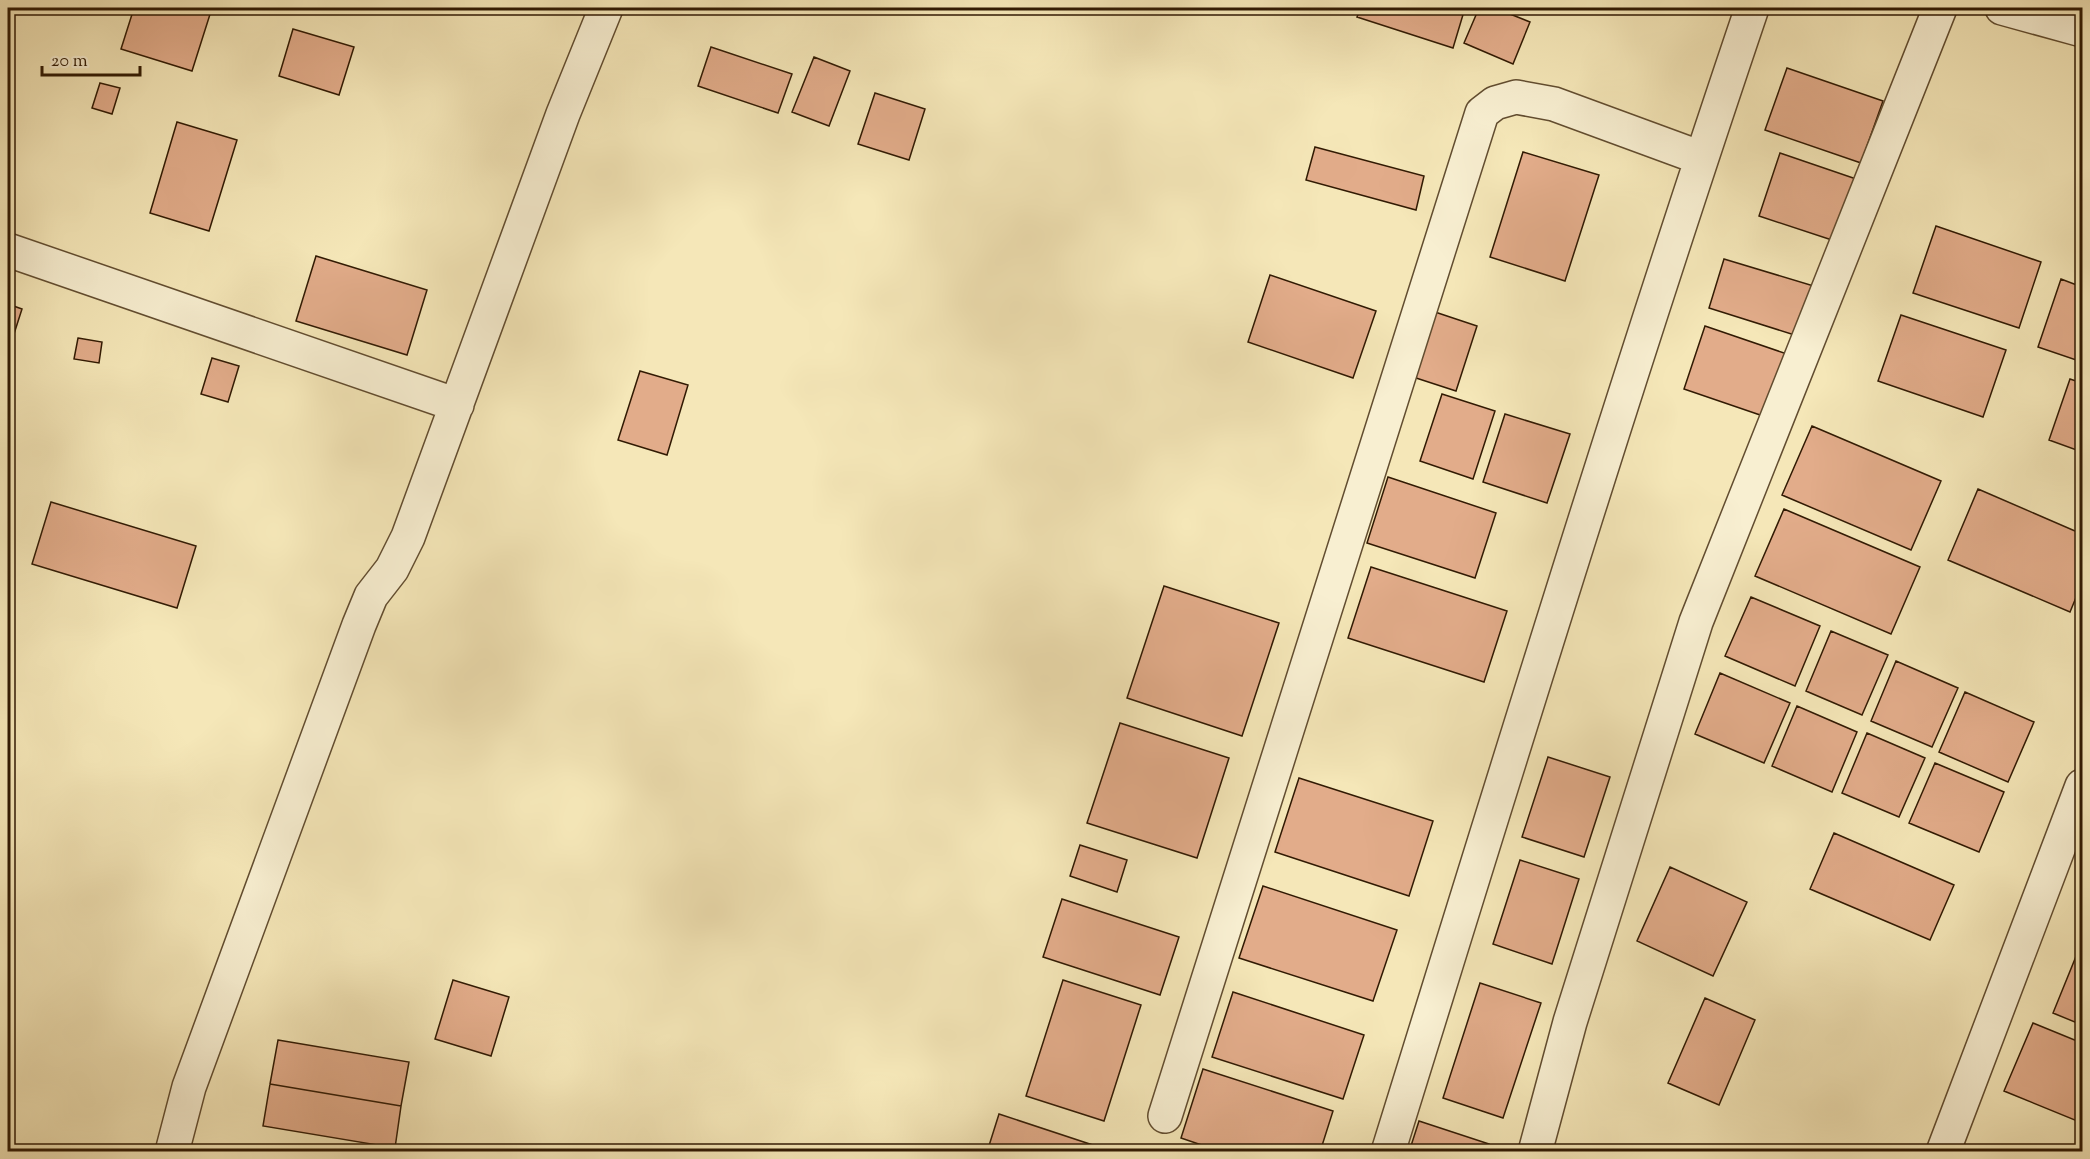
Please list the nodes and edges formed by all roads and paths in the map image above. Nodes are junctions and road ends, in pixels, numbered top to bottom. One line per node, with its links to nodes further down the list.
1 (606, 8): 8 (street)
2 (1752, 8): 6 (street)
3 (1940, 8): 13 (street)
4 (2002, 8): 5 (street)
5 (2082, 30)
6 (1701, 158): 10 (street); 12 (street)
7 (8, 250): 8 (street)
8 (457, 405): 11 (street)
9 (2082, 786): 14 (street)
10 (1165, 1116)
11 (172, 1152)
12 (1388, 1152)
13 (1535, 1152)
14 (1943, 1152)

